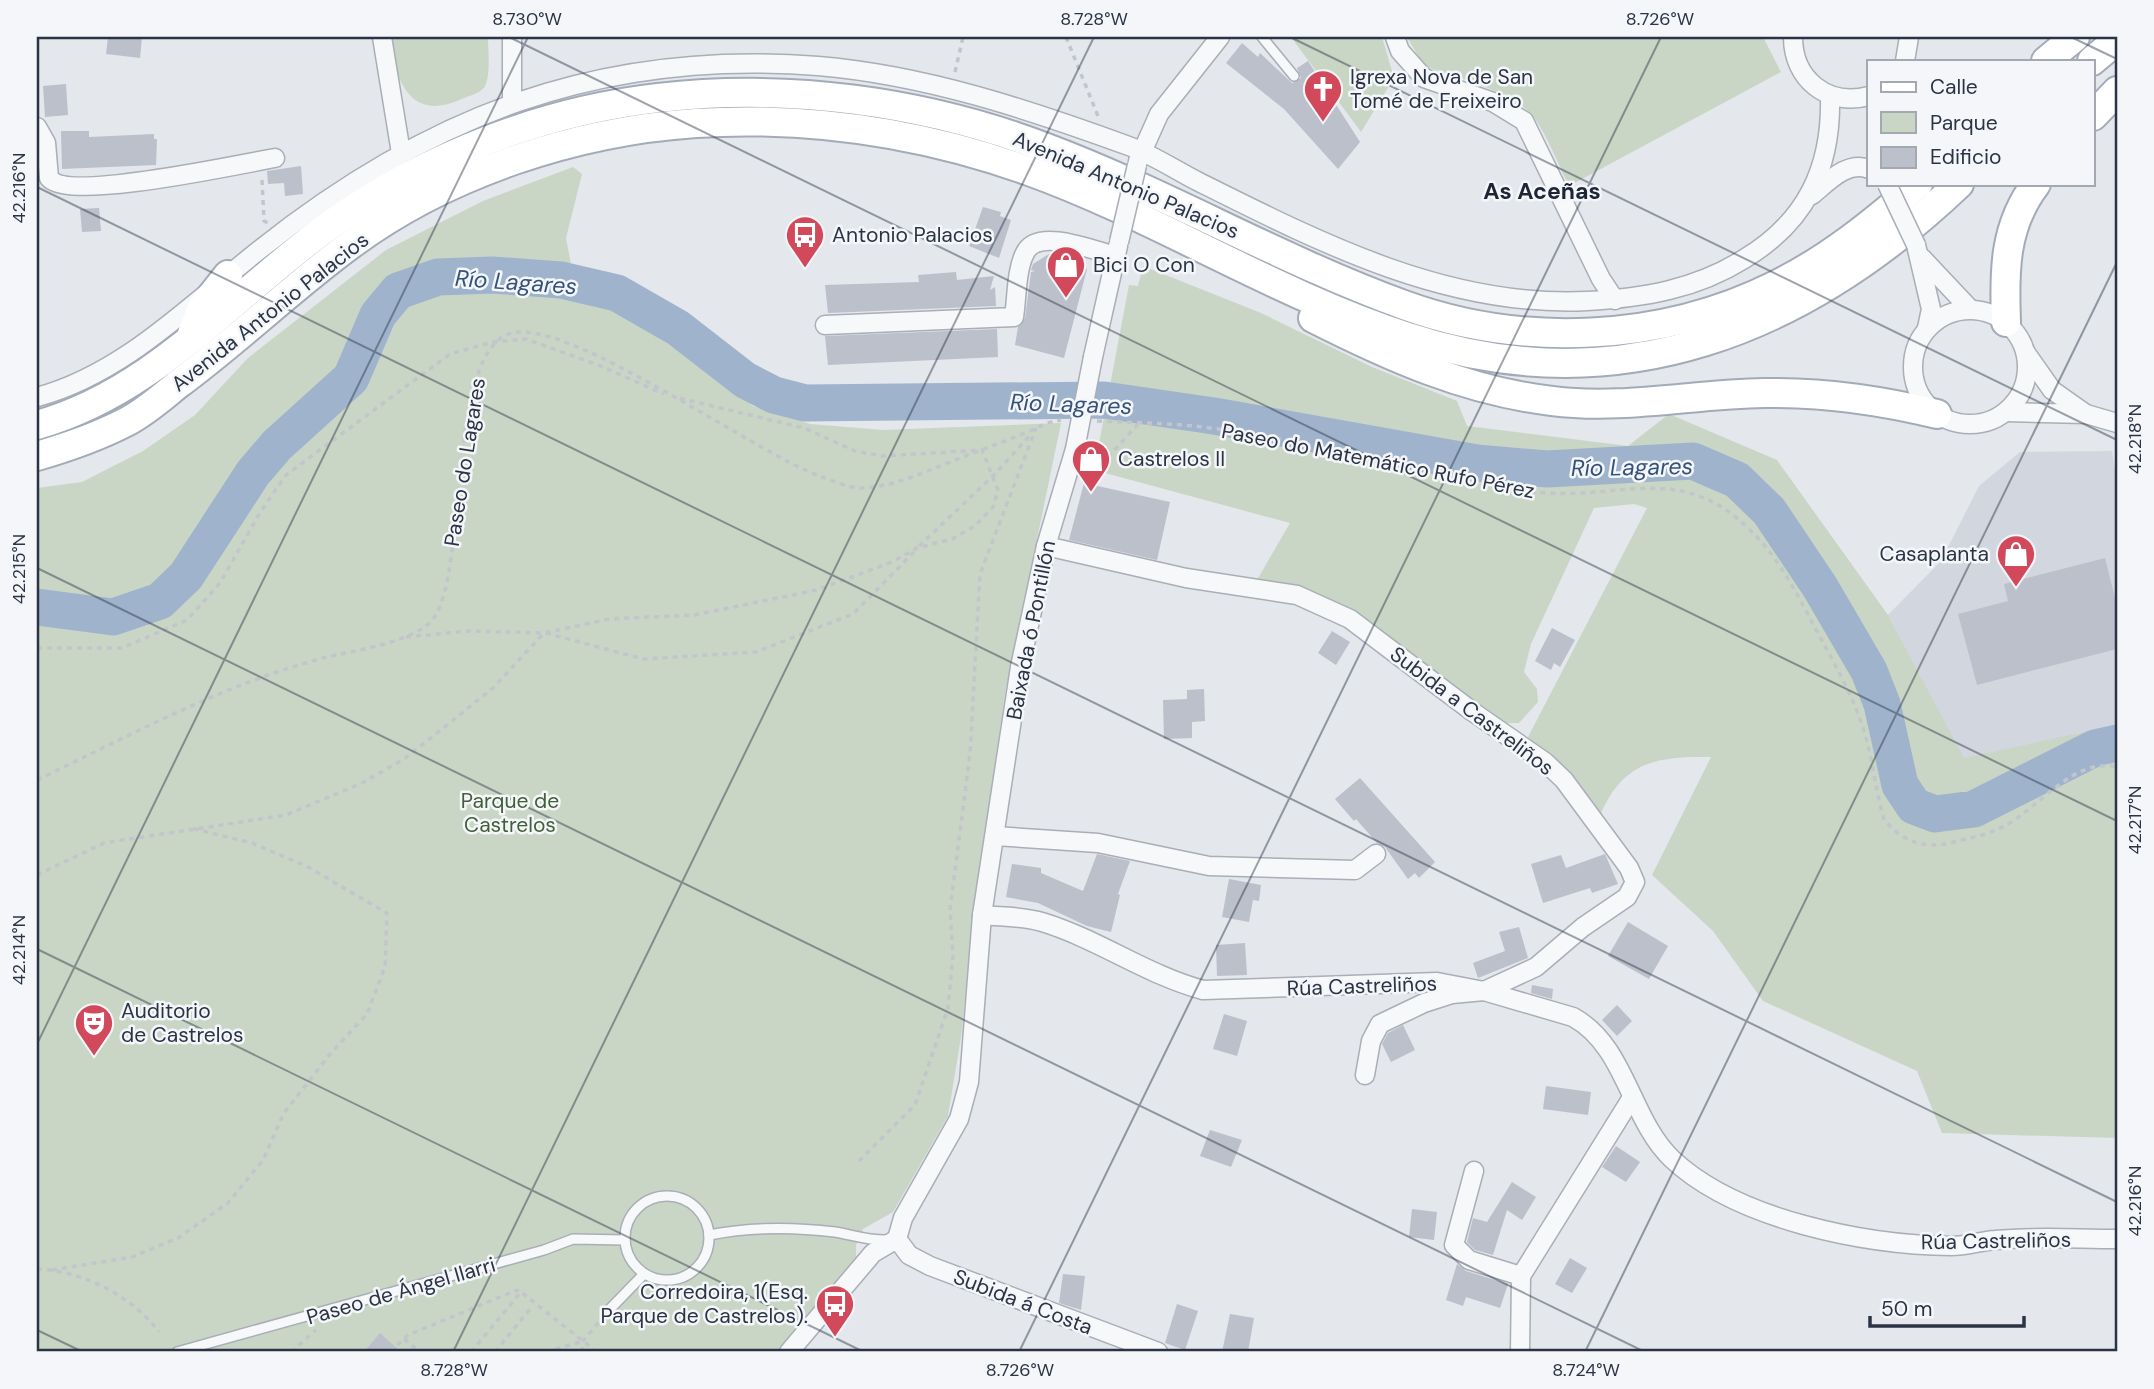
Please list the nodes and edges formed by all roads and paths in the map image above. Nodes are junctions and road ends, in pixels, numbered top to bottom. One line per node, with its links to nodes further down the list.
1 (382, 37): 24 (street)
2 (512, 37): 20 (street)
3 (963, 37): 16 (path)
4 (1066, 37): 22 (path)
5 (1220, 37): 25 (street, Baixada ó Pontillón)
6 (1262, 37): 15 (lane)
7 (1395, 37): 38 (street)
8 (1793, 37): 18 (street)
9 (1909, 37): 12 (street)
10 (2075, 37): 13 (main road)
11 (2117, 40): 14 (main road)
12 (1905, 60)
13 (2047, 60)
14 (2093, 60)
15 (1294, 76)
16 (951, 88): 20 (street); 25 (street)
17 (2117, 91): 21 (main road)
18 (1830, 96): 19 (street); 32 (street)
19 (1867, 97)
20 (512, 102): 24 (street)
21 (2094, 115)
22 (1099, 118)
23 (37, 127): 26 (street)
24 (401, 153): 37 (street)
25 (1140, 158): 34 (street, Baixada ó Pontillón, bridge); 38 (street)
26 (266, 159): 33 (path)
27 (1867, 168): 32 (street)
28 (1888, 186): 35 (street, bridge)
29 (1917, 186): 43 (main road, Avenida Antonio Palacios)
30 (1957, 186): 36 (main road, Avenida Antonio Palacios)
31 (2035, 186): 40 (main road)
32 (1811, 195): 38 (street)
33 (262, 234)
34 (1117, 249): 41 (street); 58 (street, Baixada ó Pontillón, bridge)
35 (1918, 251): 39 (street); 42 (street)
36 (1228, 259): 49 (main road); 59 (main road, Avenida Antonio Palacios)
37 (228, 275): 43 (main road); 46 (street)
38 (1615, 300)
39 (1970, 309): 40 (street); 42 (street)
40 (2006, 322): 45 (street)
41 (825, 325)
42 (1927, 328): 49 (street)
43 (189, 341): 55 (main road, Avenida Antonio Palacios)
44 (493, 342): 47 (path); 47 (path); 64 (path, Paseo do Lagares); 65 (path)
45 (2026, 353): 48 (street); 50 (street)
46 (37, 397)
47 (672, 397): 57 (path); 57 (path)
48 (2006, 412): 49 (street); 50 (street)
49 (1937, 414)
50 (2086, 414): 54 (street)
51 (1071, 420): 56 (path)
52 (1084, 421): 53 (path, Paseo do Matemático Rufo Pérez)
53 (1140, 422): 58 (path); 66 (path, Paseo do Matemático Rufo Pérez)
54 (2117, 423)
55 (37, 425)
56 (1036, 428): 57 (path); 60 (path); 76 (path)
57 (982, 450): 60 (path)
58 (1080, 455): 61 (street, Baixada ó Pontillón)
59 (37, 456)
60 (993, 476): 62 (path); 62 (path)
61 (1046, 546): 69 (street, Baixada ó Pontillón); 73 (street, Subida a Castreliños)
62 (917, 548): 63 (path); 63 (path)
63 (544, 633): 64 (path); 68 (path)
64 (404, 637): 67 (path, Paseo do Lagares)
65 (37, 648)
66 (2117, 766)
67 (37, 780)
68 (191, 828): 71 (path); 83 (path)
69 (995, 836): 70 (street); 72 (street, Baixada ó Pontillón)
70 (1376, 854)
71 (37, 875)
72 (982, 915): 73 (street, Rúa Castreliños); 79 (street, Baixada ó Pontillón)
73 (1484, 991): 74 (street, Subida a Castreliños); 75 (street, Rúa Castreliños)
74 (1365, 1075)
75 (1632, 1099): 80 (street, Rúa Castreliños); 85 (street)
76 (859, 1161)
77 (1474, 1171): 85 (street)
78 (709, 1235): 79 (lane); 81 (lane); 84 (lane)
79 (897, 1239): 100 (street); 101 (street, Subida á Costa)
80 (2117, 1239)
81 (625, 1240): 84 (lane); 92 (lane, Paseo de Ángel Ilarri)
82 (37, 1269): 83 (path)
83 (52, 1270): 89 (path)
84 (644, 1274): 88 (lane)
85 (1521, 1276): 102 (street)
86 (521, 1292): 90 (path); 91 (path); 95 (path)
87 (530, 1309): 96 (path)
88 (607, 1312): 91 (path)
89 (159, 1332)
90 (404, 1339): 93 (path); 94 (path)
91 (583, 1341): 97 (path); 98 (path); 99 (path)
92 (177, 1352)
93 (390, 1352)
94 (419, 1352)
95 (471, 1352)
96 (495, 1352)
97 (546, 1352)
98 (582, 1352)
99 (597, 1352)
100 (789, 1352)
101 (1158, 1352)
102 (1520, 1352)

